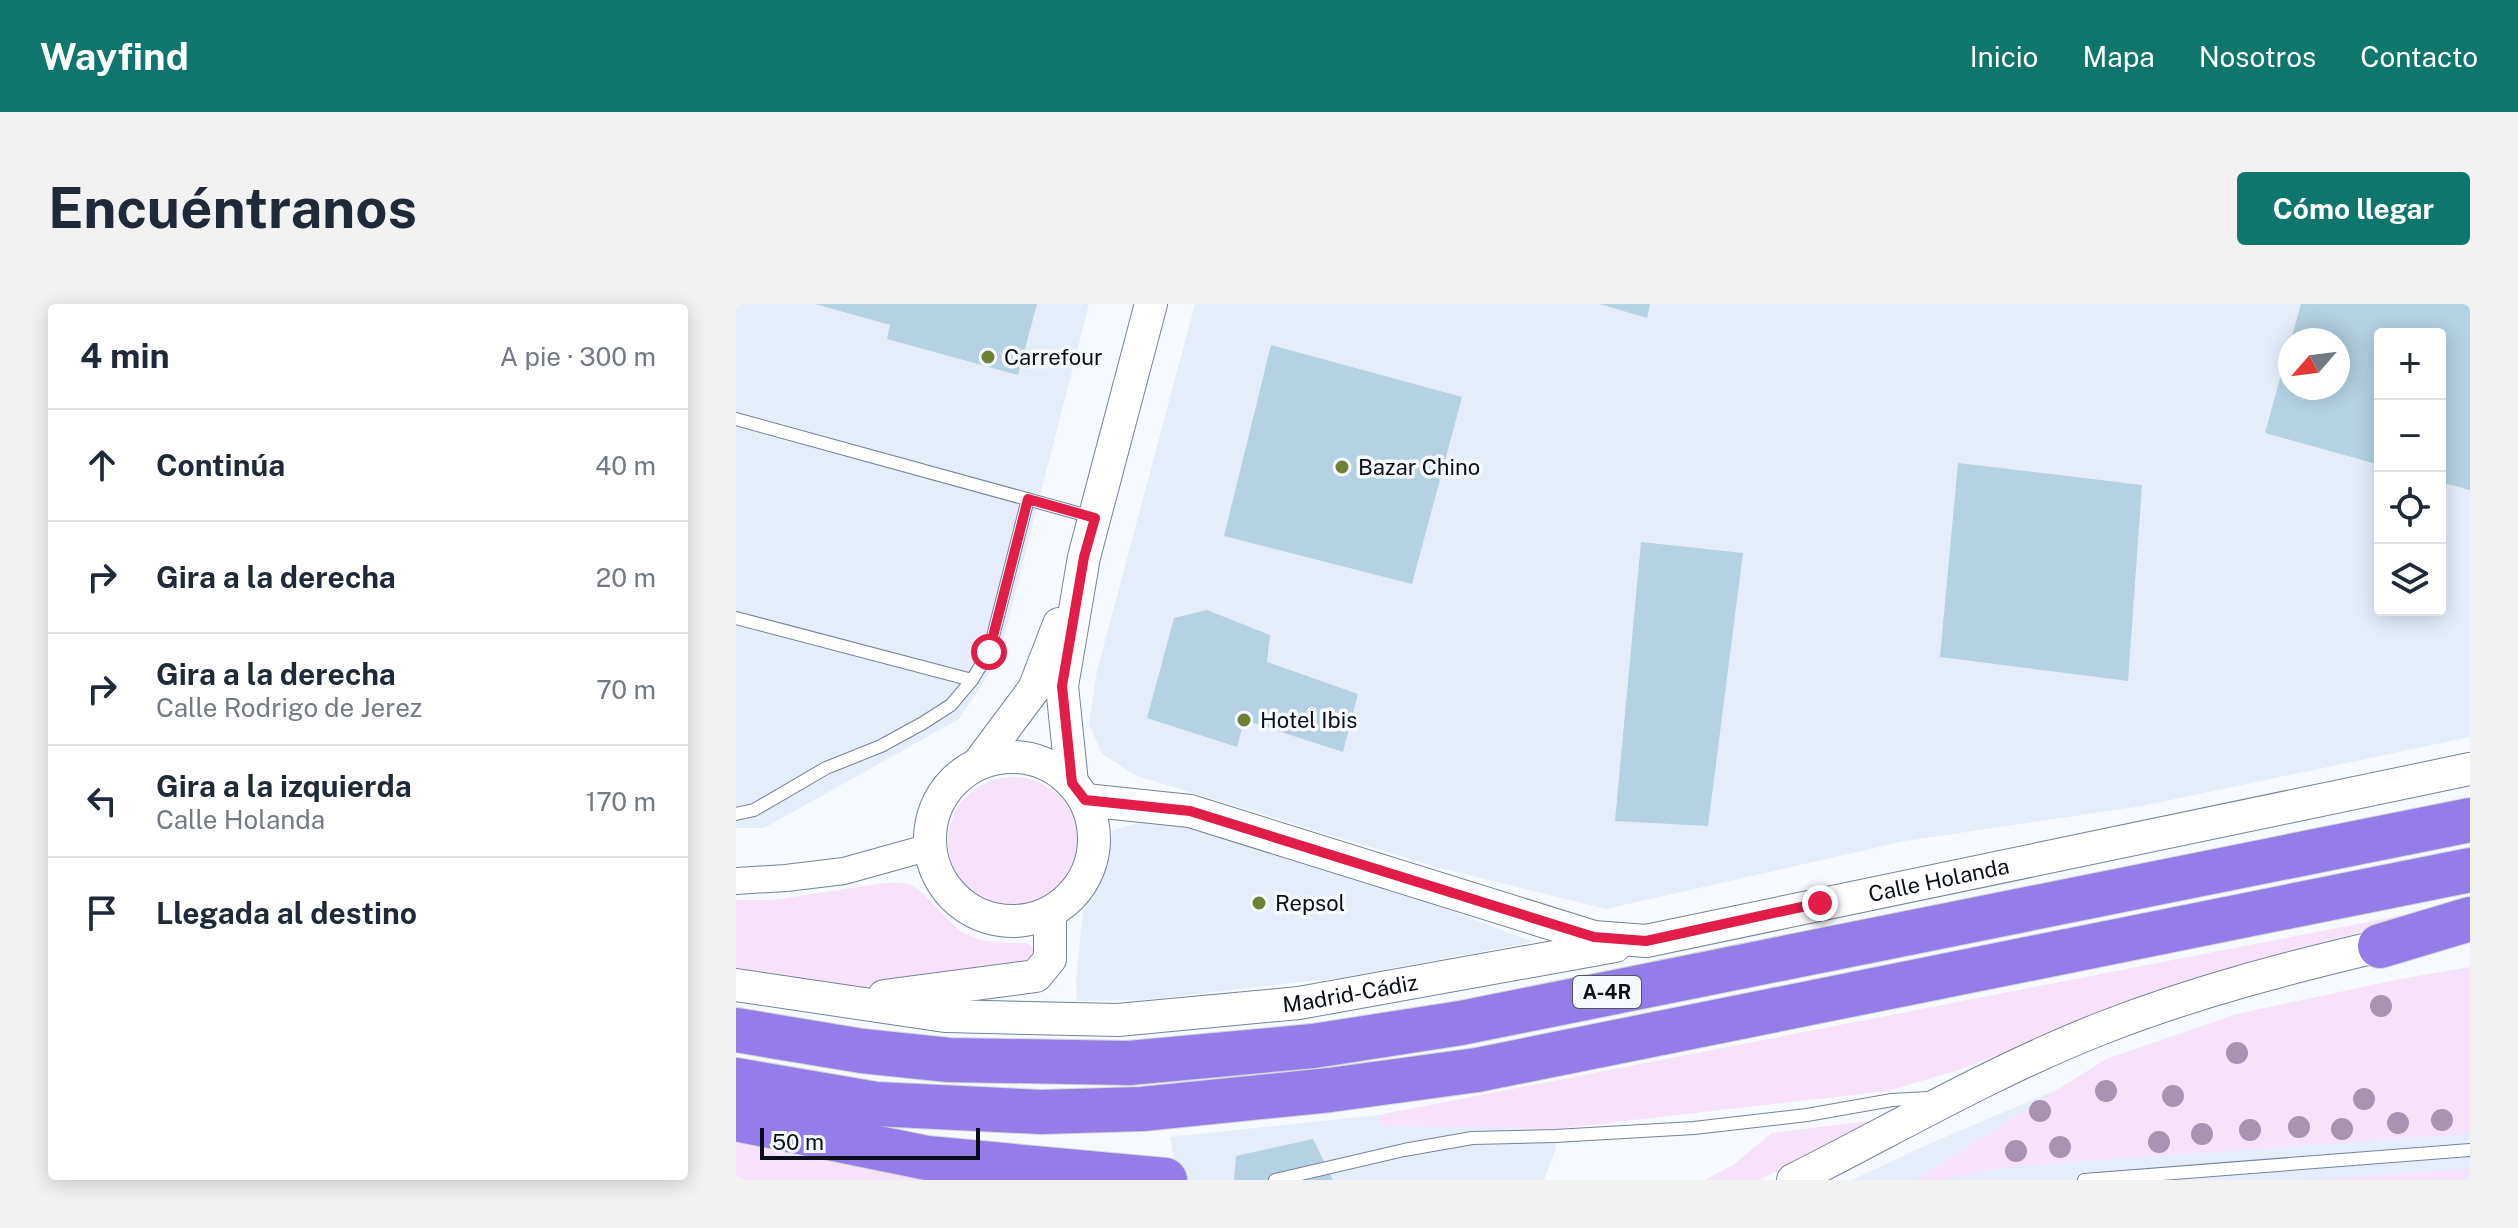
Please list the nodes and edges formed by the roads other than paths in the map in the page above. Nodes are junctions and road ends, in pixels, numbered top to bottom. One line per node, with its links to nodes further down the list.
1 (1151, 304): 4 (street)
2 (736, 419): 3 (lane)
3 (1028, 499): 4 (lane); 7 (lane)
4 (1095, 518): 5 (street)
5 (1084, 557): 8 (street); 10 (street)
6 (736, 618): 7 (lane)
7 (972, 680): 11 (lane)
8 (978, 764): 10 (street); 13 (street)
9 (2470, 769): 19 (street, Calle Holanda)
10 (1079, 792): 16 (street); 19 (street, Calle Holanda)
11 (736, 814)
12 (2470, 820): 23 (highway, A-4R)
13 (930, 847): 15 (street); 16 (street)
14 (2470, 870): 24 (highway, A-4R)
15 (736, 881)
16 (1050, 913): 22 (street)
17 (2470, 919): 20 (highway)
18 (2470, 935): 20 (street)
19 (1646, 941): 22 (street, Madrid-Cádiz)
20 (2380, 946): 25 (street)
21 (736, 985): 22 (street, Madrid-Cádiz)
22 (838, 1001)
23 (736, 1030)
24 (736, 1080)
25 (1953, 1097): 29 (lane); 30 (street)
26 (736, 1119): 28 (highway)
27 (2470, 1150): 31 (lane)
28 (1165, 1180)
29 (1275, 1180)
30 (1793, 1180)
31 (2084, 1180)

